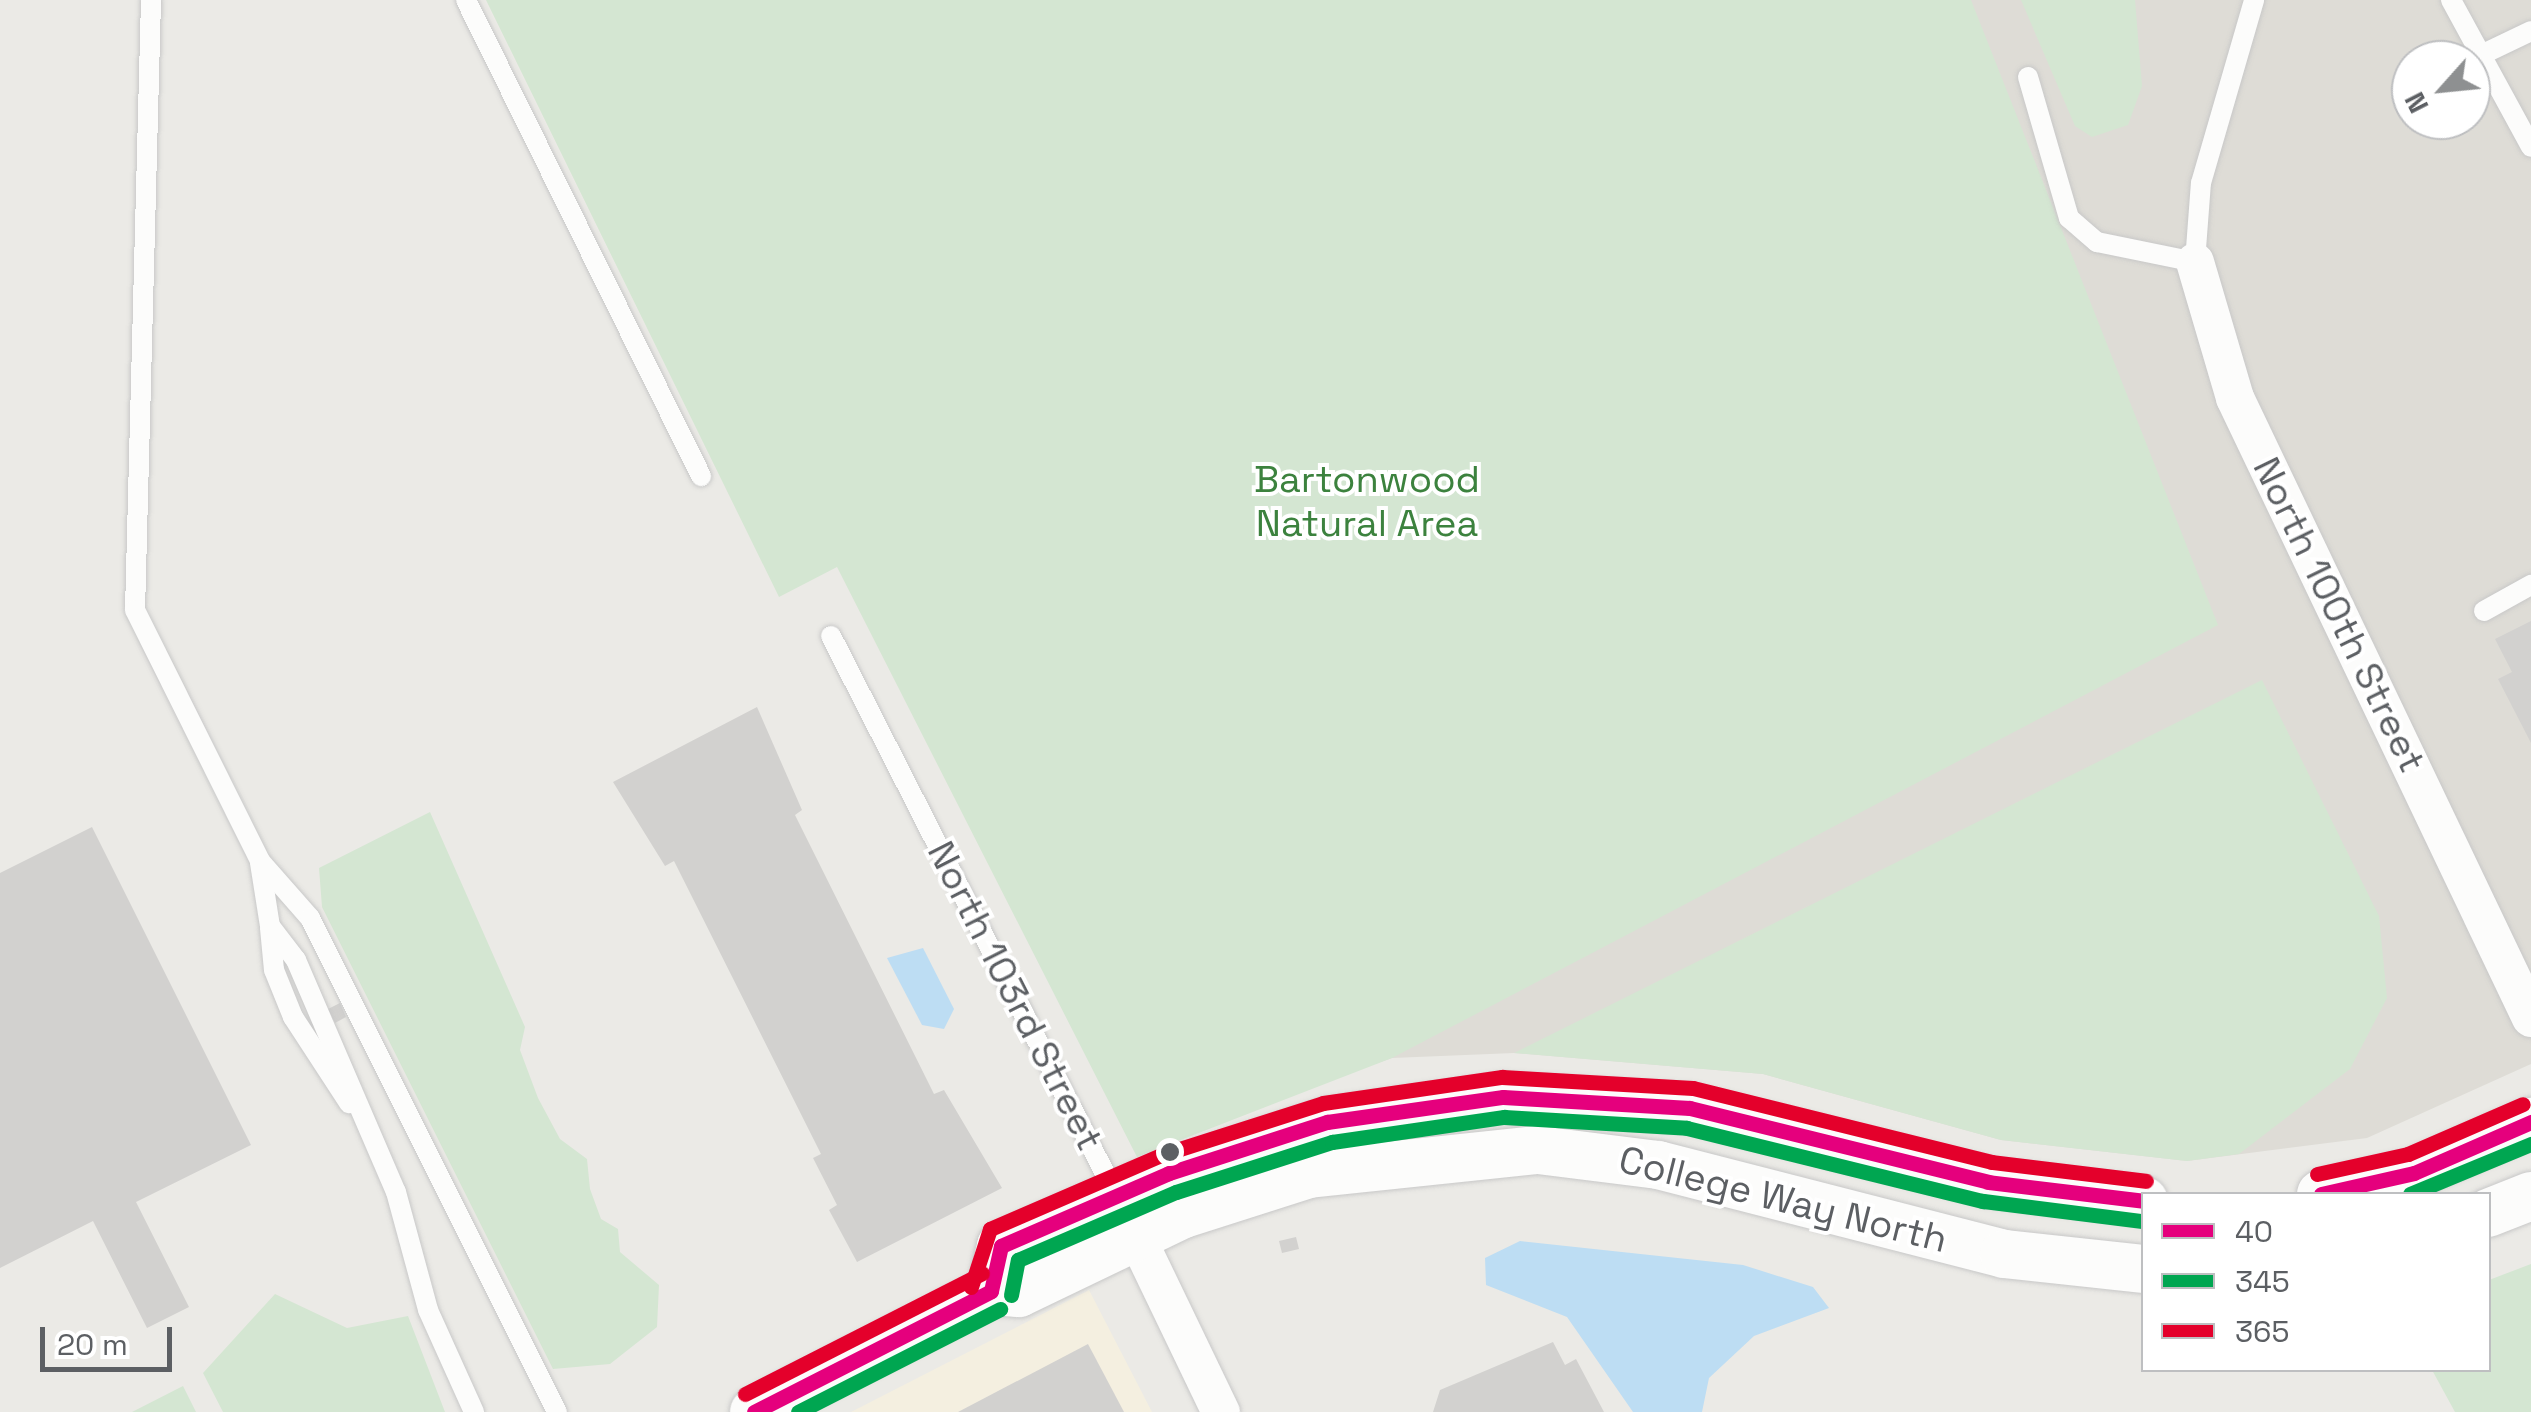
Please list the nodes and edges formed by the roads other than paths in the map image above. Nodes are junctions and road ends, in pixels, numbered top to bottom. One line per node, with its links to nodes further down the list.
1 (151, 0): 16 (lane)
2 (466, 0): 12 (lane)
3 (2254, 0): 11 (lane)
4 (2451, 0): 6 (lane)
5 (2531, 30): 7 (lane)
6 (2473, 40)
7 (2491, 50)
8 (2491, 73): 10 (lane)
9 (2028, 77): 11 (lane)
10 (2531, 147)
11 (2195, 262): 17 (street, North 100th Street)
12 (701, 476)
13 (2531, 586): 14 (lane)
14 (2484, 612)
15 (831, 636): 23 (lane, North 103rd Street)
16 (260, 861): 25 (lane); 26 (lane)
17 (2531, 1018)
18 (2531, 1122): 19 (street)
19 (2330, 1192)
20 (2531, 1196): 22 (street)
21 (2141, 1201): 23 (street, College Way North)
22 (2491, 1212)
23 (1126, 1215): 24 (street, College Way North); 27 (street, College Way North); 28 (street, North 103rd Street)
24 (2141, 1269)
25 (474, 1412)
26 (556, 1412)
27 (754, 1412)
28 (1220, 1412)

